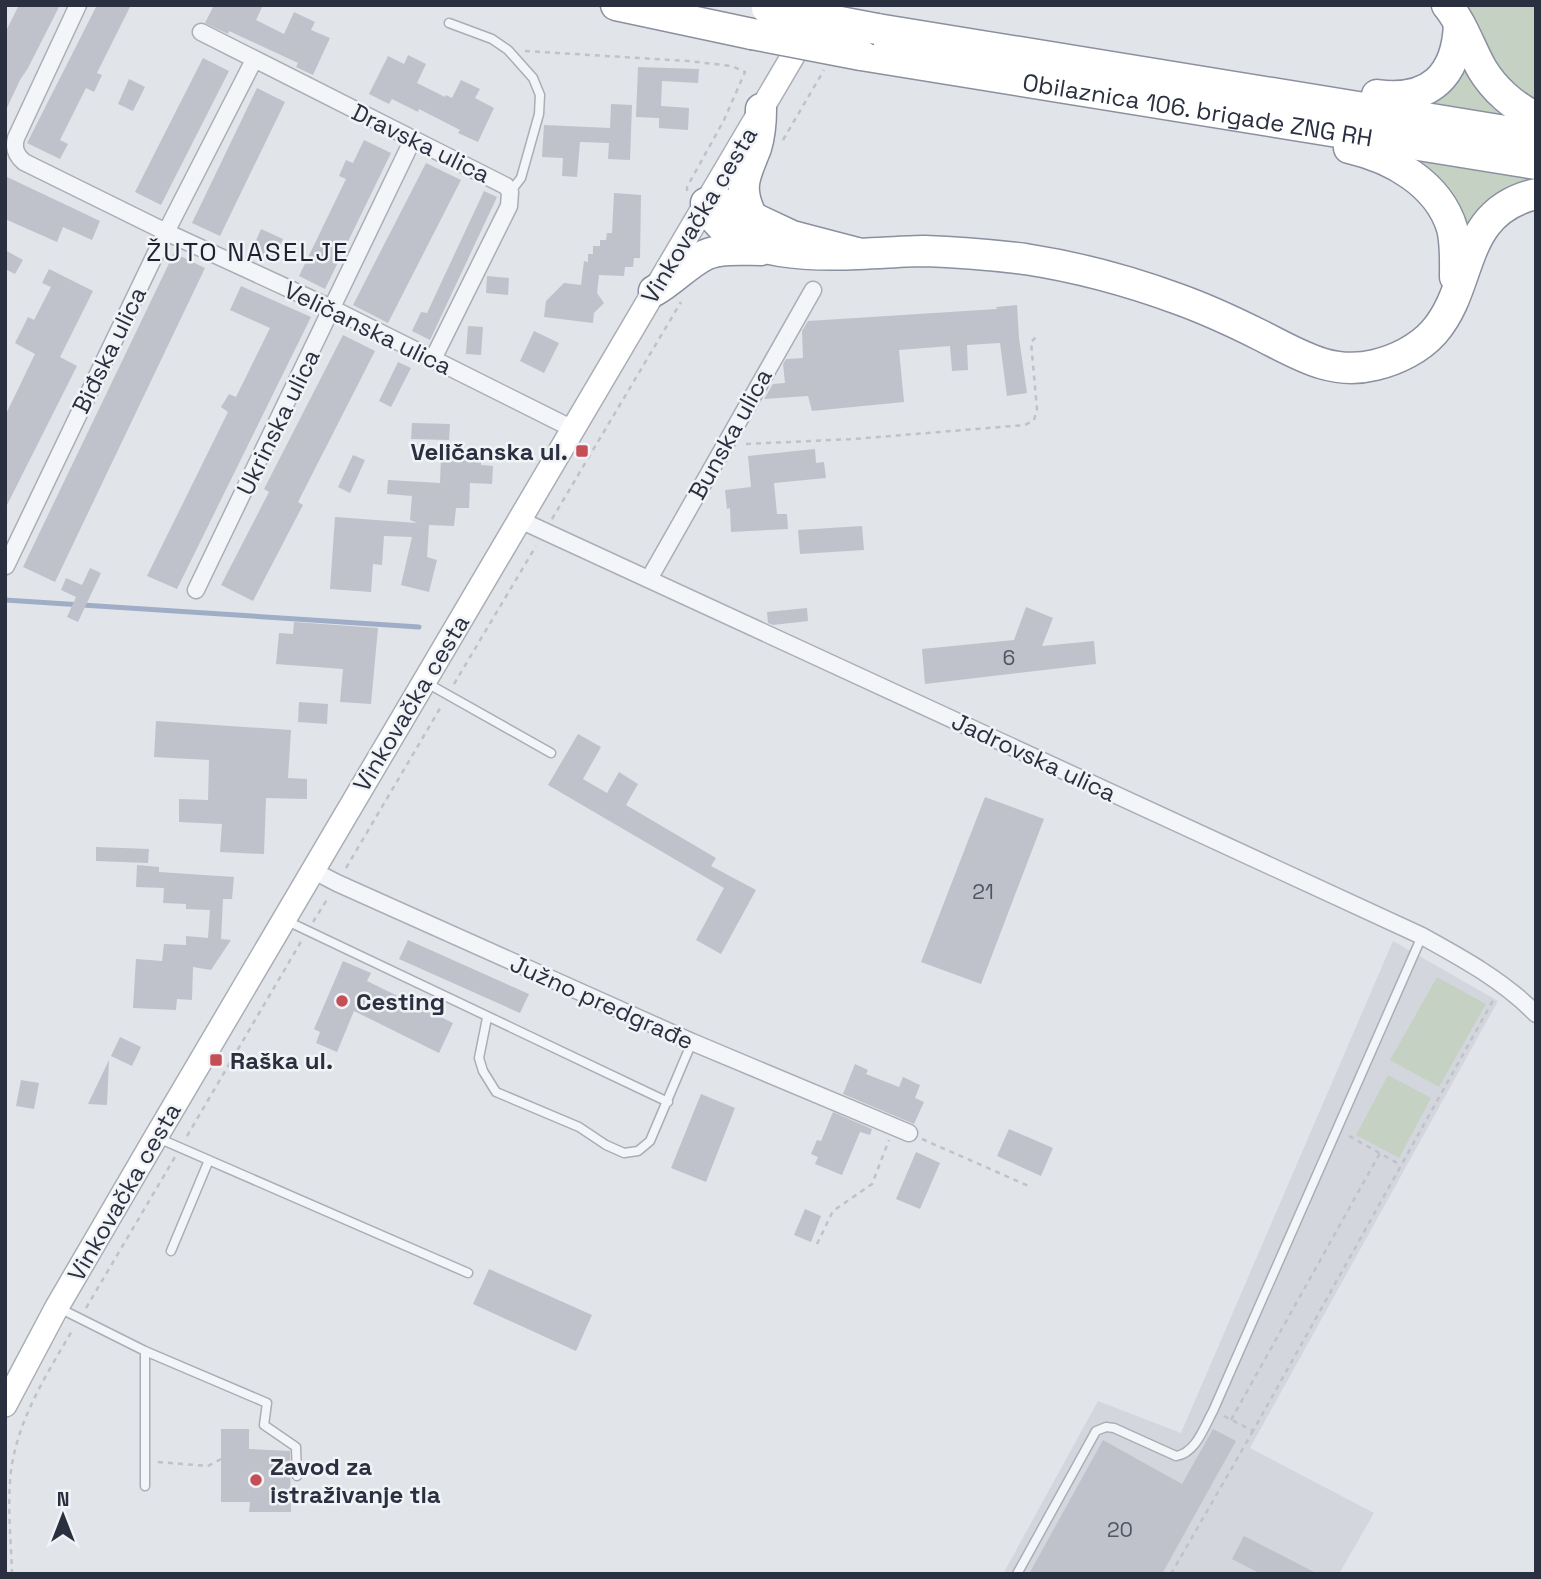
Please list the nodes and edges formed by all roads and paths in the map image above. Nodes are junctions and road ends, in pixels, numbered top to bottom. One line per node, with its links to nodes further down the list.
1 (78, 5): 21 (street, Veličanska ulica)
2 (616, 5): 5 (highway)
3 (823, 5): 11 (main road, Vinkovačka cesta)
4 (1453, 14): 10 (highway); 12 (highway)
5 (758, 16): 10 (highway, Obilaznica 106. brigade ZNG RH, bridge); 13 (highway, Obilaznica 106. brigade ZNG RH, bridge)
6 (449, 23): 8 (lane)
7 (201, 33): 9 (street, Dravska ulica)
8 (508, 50): 17 (lane); 19 (path)
9 (254, 60): 15 (street, Dravska ulica); 21 (street, Biđska ulica)
10 (1323, 101): 14 (highway, Obilaznica 106. brigade ZNG RH)
11 (761, 109): 19 (main road, Vinkovačka cesta); 20 (highway)
12 (1536, 117)
13 (1291, 125): 16 (highway, Obilaznica 106. brigade ZNG RH); 26 (highway)
14 (1536, 136)
15 (413, 139): 17 (street, Dravska ulica); 27 (street, Ukrinska ulica)
16 (1536, 164)
17 (510, 192): 29 (street, Dravska ulica)
18 (1536, 194): 26 (highway)
19 (696, 200): 20 (highway); 22 (highway); 25 (main road, Vinkovačka cesta)
20 (752, 217): 23 (highway)
21 (166, 232): 27 (street, Veličanska ulica); 34 (street, Biđska ulica)
22 (775, 251): 23 (highway); 25 (highway)
23 (856, 253): 26 (highway)
24 (813, 290): 31 (street, Bunska ulica)
25 (654, 291): 30 (main road, Vinkovačka cesta)
26 (1454, 294)
27 (333, 309): 29 (street, Veličanska ulica); 36 (street, Ukrinska ulica)
28 (1037, 336): 31 (path)
29 (433, 359): 30 (street, Veličanska ulica)
30 (573, 429): 32 (main road, Vinkovačka cesta)
31 (725, 443): 35 (street, Bunska ulica)
32 (520, 520): 33 (street, Jadrovska ulica); 37 (main road, Vinkovačka cesta)
33 (545, 532): 35 (street, Jadrovska ulica); 38 (path)
34 (6, 566)
35 (649, 579): 44 (street, Jadrovska ulica)
36 (196, 590)
37 (423, 681): 38 (lane); 40 (main road, Vinkovačka cesta)
38 (448, 695): 39 (lane); 41 (path)
39 (551, 753)
40 (312, 870): 41 (street, Južno predgrađe); 42 (main road, Vinkovačka cesta)
41 (337, 883): 43 (path); 48 (street, Južno predgrađe)
42 (284, 919): 43 (lane); 53 (main road, Vinkovačka cesta)
43 (308, 931): 47 (lane); 54 (path)
44 (1422, 936): 45 (street, Jadrovska ulica); 51 (lane)
45 (1502, 985): 46 (street, Jadrovska ulica); 57 (path)
46 (1536, 1014)
47 (487, 1018): 49 (lane); 49 (lane)
48 (692, 1042): 49 (lane); 50 (street, Južno predgrađe)
49 (668, 1102)
50 (894, 1127): 52 (street, Južno predgrađe); 59 (path)
51 (1337, 1129): 55 (path); 66 (lane)
52 (909, 1133): 58 (path)
53 (156, 1137): 54 (lane); 62 (main road, Vinkovačka cesta)
54 (180, 1148): 56 (lane); 63 (path)
55 (1380, 1153): 57 (path); 67 (path)
56 (209, 1160): 60 (lane); 61 (lane)
57 (1401, 1165): 68 (path)
58 (1031, 1187)
59 (817, 1244)
60 (171, 1251)
61 (468, 1273)
62 (57, 1307): 63 (lane); 65 (main road, Vinkovačka cesta)
63 (79, 1319): 64 (lane); 73 (path)
64 (145, 1351): 70 (lane); 71 (lane)
65 (5, 1405)
66 (1213, 1411): 67 (path); 74 (lane)
67 (1231, 1420): 68 (path)
68 (1252, 1431): 75 (path)
69 (221, 1459): 70 (path)
70 (144, 1462): 72 (lane)
71 (297, 1476)
72 (145, 1486)
73 (12, 1574)
74 (1017, 1574)
75 (1171, 1574)

